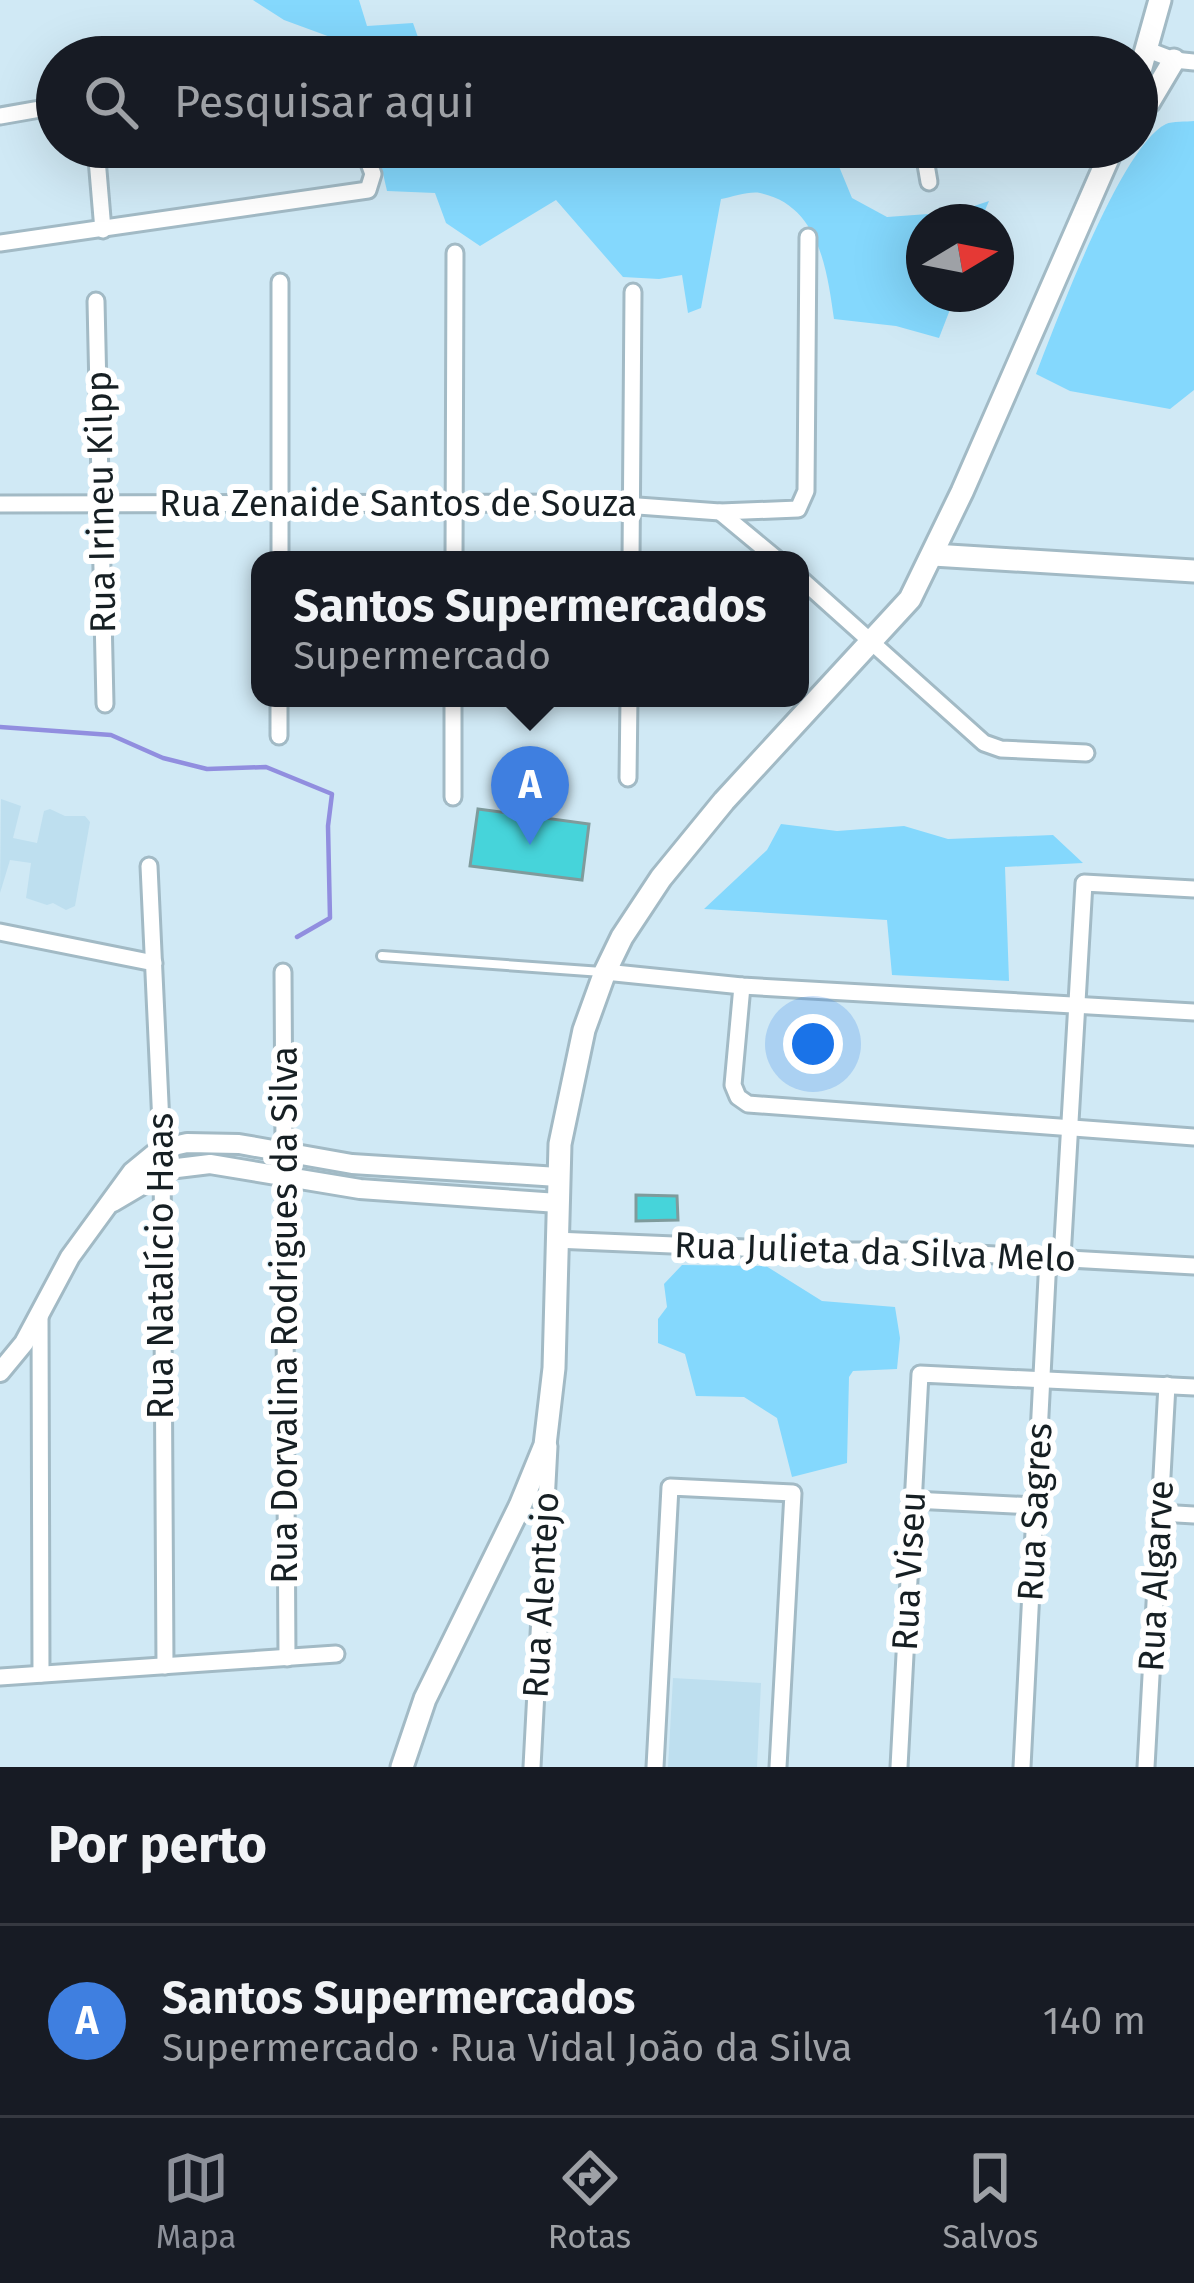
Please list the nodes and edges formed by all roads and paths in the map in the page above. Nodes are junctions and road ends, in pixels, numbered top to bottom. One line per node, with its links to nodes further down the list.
1 (1160, 0): 2 (main road)
2 (1151, 36)
3 (1184, 61): 4 (main road)
4 (1158, 91)
5 (36, 110): 6 (street)
6 (0, 116)
7 (98, 168): 12 (street)
8 (371, 168): 12 (street)
9 (926, 168): 11 (street)
10 (1104, 168): 29 (main road)
11 (928, 182)
12 (104, 230): 14 (street)
13 (808, 237): 24 (street, Rua Zenaide Santos de Souza)
14 (0, 243)
15 (454, 253): 23 (street)
16 (280, 282): 20 (street)
17 (633, 292): 21 (street)
18 (96, 301): 19 (street, Rua Irineu Kilpp)
19 (100, 503): 20 (street, Rua Zenaide Santos de Souza); 22 (street, Rua Zenaide Santos de Souza); 33 (street, Rua Irineu Kilpp)
20 (281, 503): 23 (street, Rua Zenaide Santos de Souza); 25 (street)
21 (632, 503): 23 (street, Rua Zenaide Santos de Souza); 24 (street, Rua Zenaide Santos de Souza); 27 (street)
22 (0, 504)
23 (454, 504): 26 (street)
24 (720, 512): 28 (street)
25 (280, 551)
26 (454, 551)
27 (632, 551)
28 (767, 551)
29 (934, 555): 30 (main road); 32 (main road)
30 (1194, 571)
31 (809, 586): 32 (street)
32 (873, 641): 38 (street); 47 (main road)
33 (105, 704)
34 (279, 707): 37 (street)
35 (453, 707): 40 (street)
36 (629, 707): 39 (street)
37 (279, 736)
38 (1086, 753)
39 (628, 778)
40 (452, 797)
41 (149, 866): 45 (street, Rua Natalício Haas)
42 (1194, 889): 49 (street, Rua Sagres)
43 (0, 932): 45 (street)
44 (382, 956): 47 (lane)
45 (154, 963): 53 (street, Rua Natalício Haas)
46 (284, 972): 54 (street, Rua Dorvalina Rodrigues da Silva)
47 (605, 972): 48 (street); 57 (main road)
48 (742, 986): 49 (street); 51 (street)
49 (1077, 1005): 50 (street); 51 (street, Rua Sagres)
50 (1194, 1012)
51 (1070, 1131): 52 (street); 61 (street, Rua Sagres)
52 (1194, 1137)
53 (162, 1149): 54 (street); 55 (street, Rua Natalício Haas); 59 (street)
54 (284, 1151): 56 (street, Rua Dorvalina Rodrigues da Silva); 57 (street)
55 (159, 1175): 56 (street); 59 (street); 77 (street, Rua Natalício Haas)
56 (285, 1177): 58 (street); 76 (street, Rua Dorvalina Rodrigues da Silva)
57 (558, 1177): 58 (main road)
58 (557, 1203): 60 (main road)
59 (109, 1204): 63 (street)
60 (555, 1240): 61 (street, Rua Julieta da Silva Melo); 68 (main road)
61 (1055, 1258): 62 (street, Rua Julieta da Silva Melo); 65 (street, Rua Sagres)
62 (1194, 1266)
63 (40, 1314): 64 (street); 78 (street)
64 (0, 1372)
65 (1042, 1380): 66 (street); 69 (street, Rua Viseu); 70 (street, Rua Sagres)
66 (1167, 1385): 67 (street); 71 (street, Rua Algarve)
67 (1194, 1387)
68 (550, 1423): 73 (main road); 74 (street, Rua Alentejo)
69 (913, 1500): 70 (street); 84 (street, Rua Viseu)
70 (1035, 1506): 85 (street, Rua Sagres)
71 (1160, 1513): 72 (street); 86 (street, Rua Algarve)
72 (1194, 1515)
73 (506, 1534): 74 (street); 80 (main road)
74 (544, 1538): 81 (street, Rua Alentejo)
75 (336, 1654): 76 (street)
76 (287, 1658): 77 (street)
77 (165, 1666): 78 (street)
78 (41, 1674): 79 (street)
79 (0, 1677)
80 (403, 1767)
81 (532, 1767)
82 (655, 1767): 83 (street)
83 (778, 1767)
84 (898, 1767)
85 (1022, 1767)
86 (1146, 1767)

